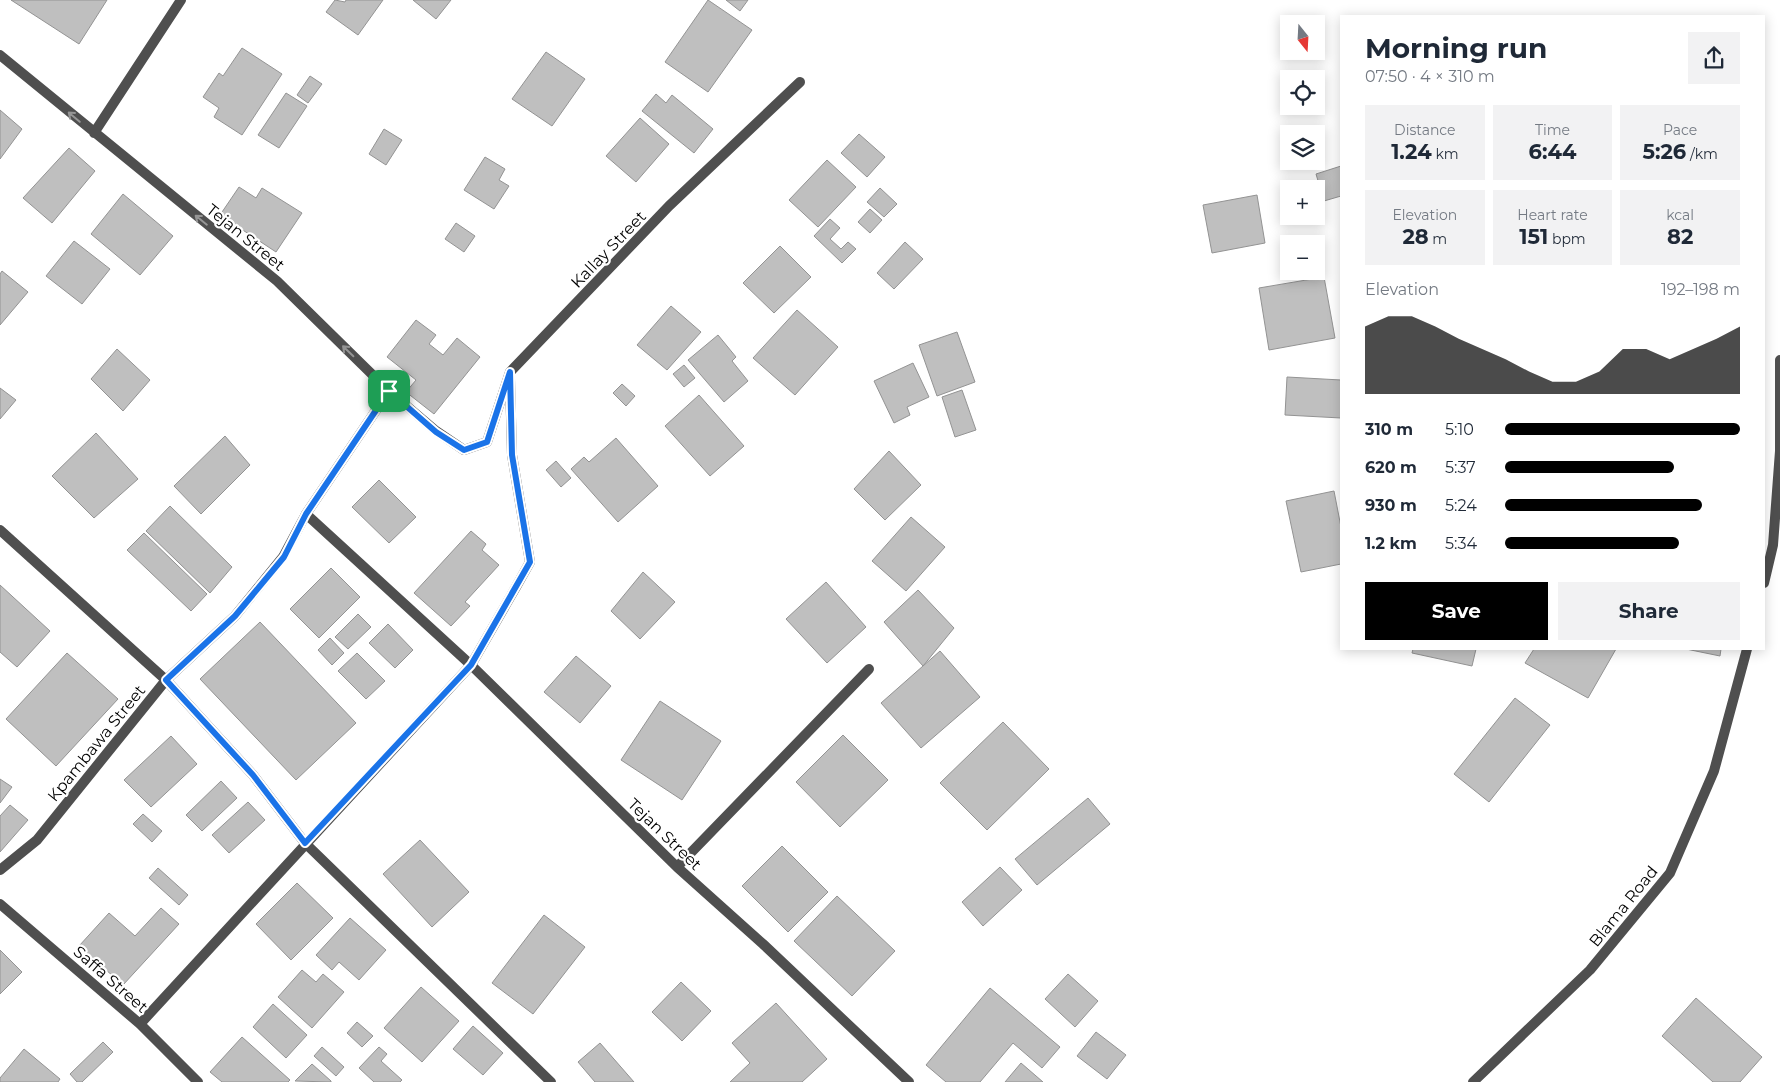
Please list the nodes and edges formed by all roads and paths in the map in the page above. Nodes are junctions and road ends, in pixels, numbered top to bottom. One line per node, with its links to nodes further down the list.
1 (181, 0): 4 (street)
2 (0, 55): 4 (street, Tejan Street, one-way to 2)
3 (800, 82): 6 (street, Kallay Street)
4 (94, 133): 8 (street, Tejan Street, one-way to 4)
5 (1780, 360): 7 (street)
6 (510, 372): 9 (street, Kallay Street); 15 (street)
7 (1780, 383): 12 (street)
8 (389, 391): 9 (street, Tejan Street); 10 (street, Kpambawa Street)
9 (464, 450)
10 (306, 514): 15 (street, Tejan Street); 17 (street, Kpambawa Street)
11 (0, 530): 17 (street)
12 (1777, 545): 13 (street)
13 (1765, 580)
14 (1747, 650): 26 (street, Blama Road)
15 (471, 665): 18 (street); 19 (street, Tejan Street)
16 (869, 669): 19 (street)
17 (166, 680): 18 (street); 20 (street, Kpambawa Street)
18 (305, 843): 22 (street); 24 (street)
19 (677, 867): 25 (street, Tejan Street)
20 (0, 870)
21 (0, 904): 22 (street, Saffa Street)
22 (140, 1024): 23 (street, Saffa Street)
23 (198, 1082)
24 (551, 1082)
25 (910, 1082)
26 (1473, 1082)

